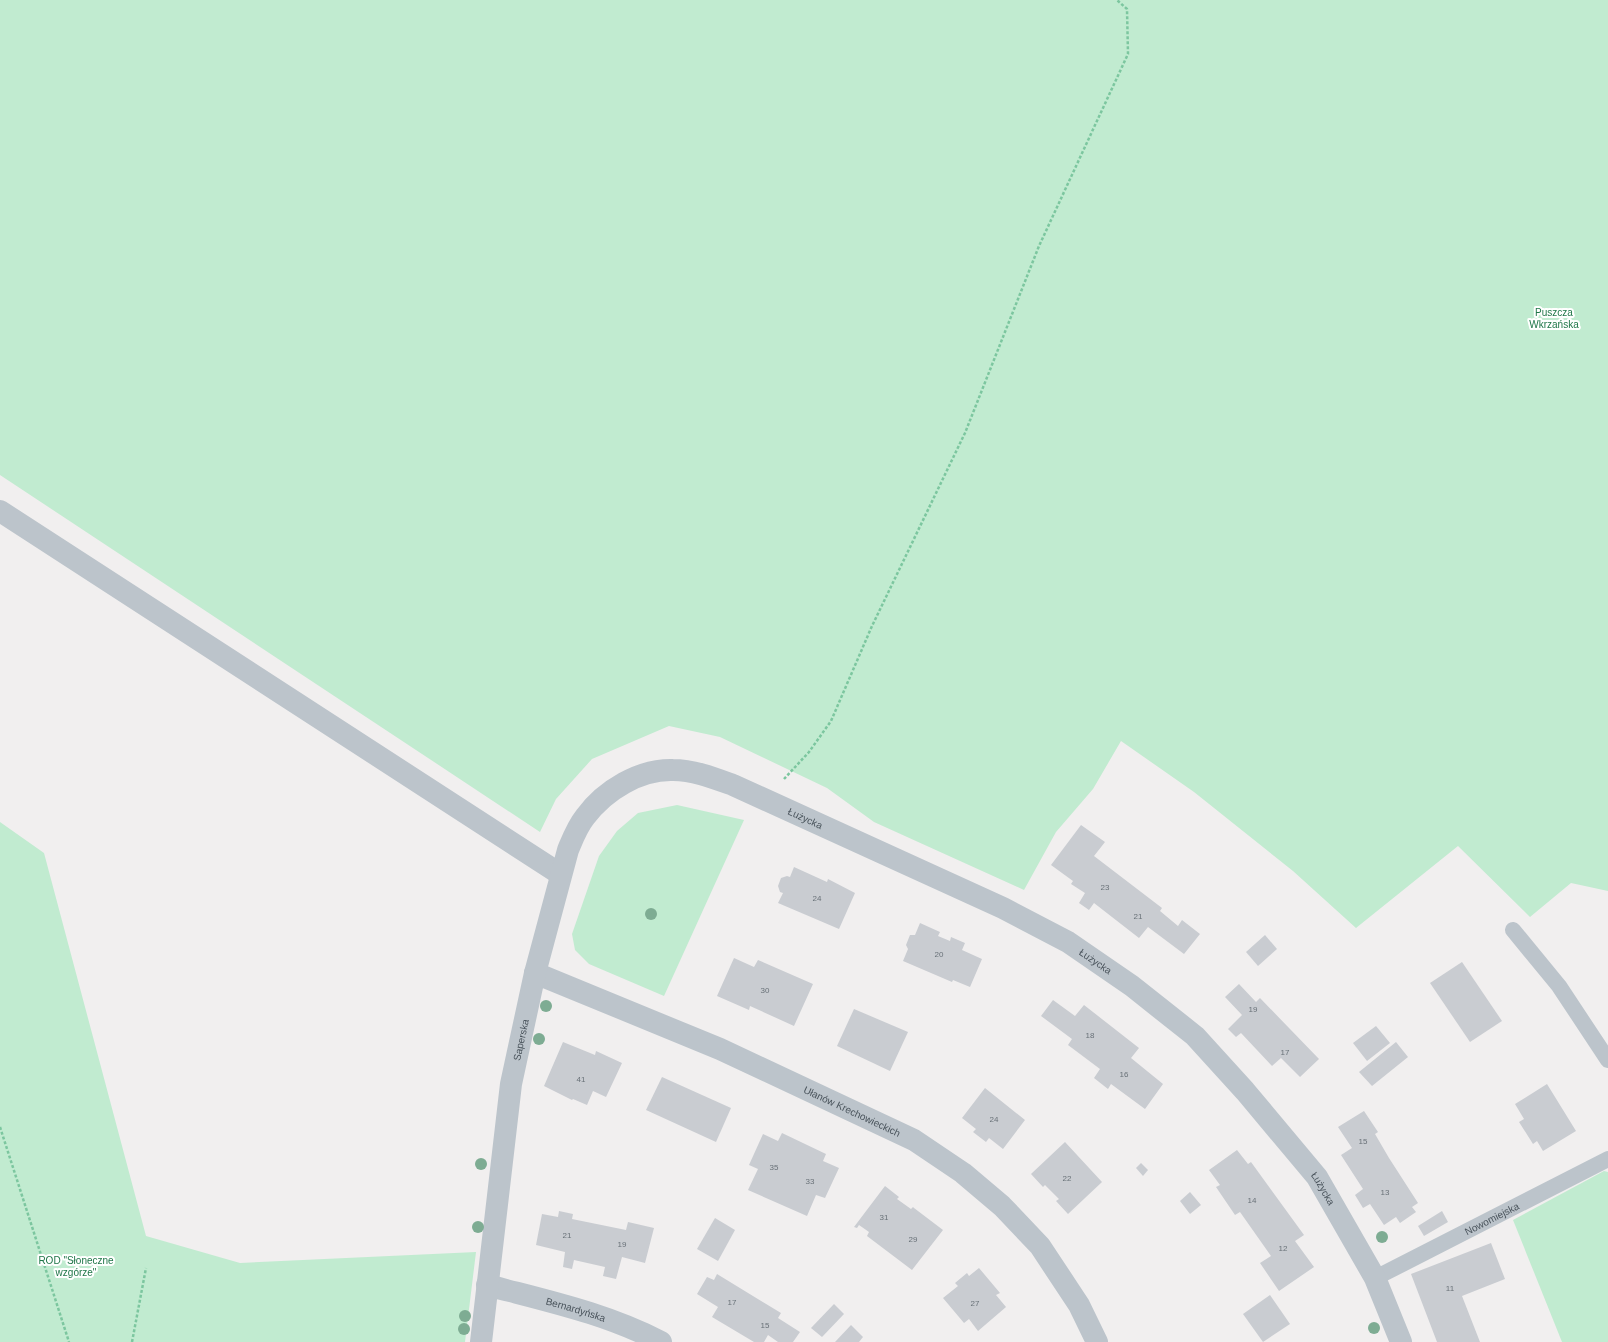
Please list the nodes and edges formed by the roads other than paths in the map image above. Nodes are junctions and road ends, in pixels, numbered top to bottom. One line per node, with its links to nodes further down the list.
1 (0, 511): 3 (street)
2 (642, 774): 3 (street, Saperska); 8 (street, Łużycka)
3 (560, 874): 5 (street, Saperska)
4 (1513, 930): 6 (lane)
5 (535, 973): 9 (street, Saperska); 12 (street, Ułanów Krechowieckich)
6 (1608, 1060)
7 (1608, 1159): 8 (lane, Nowomiejska)
8 (1375, 1278): 13 (street, Łużycka)
9 (487, 1285): 10 (street, Saperska); 11 (street, Bernardyńska)
10 (481, 1342)
11 (661, 1342)
12 (1096, 1342)
13 (1401, 1342)

